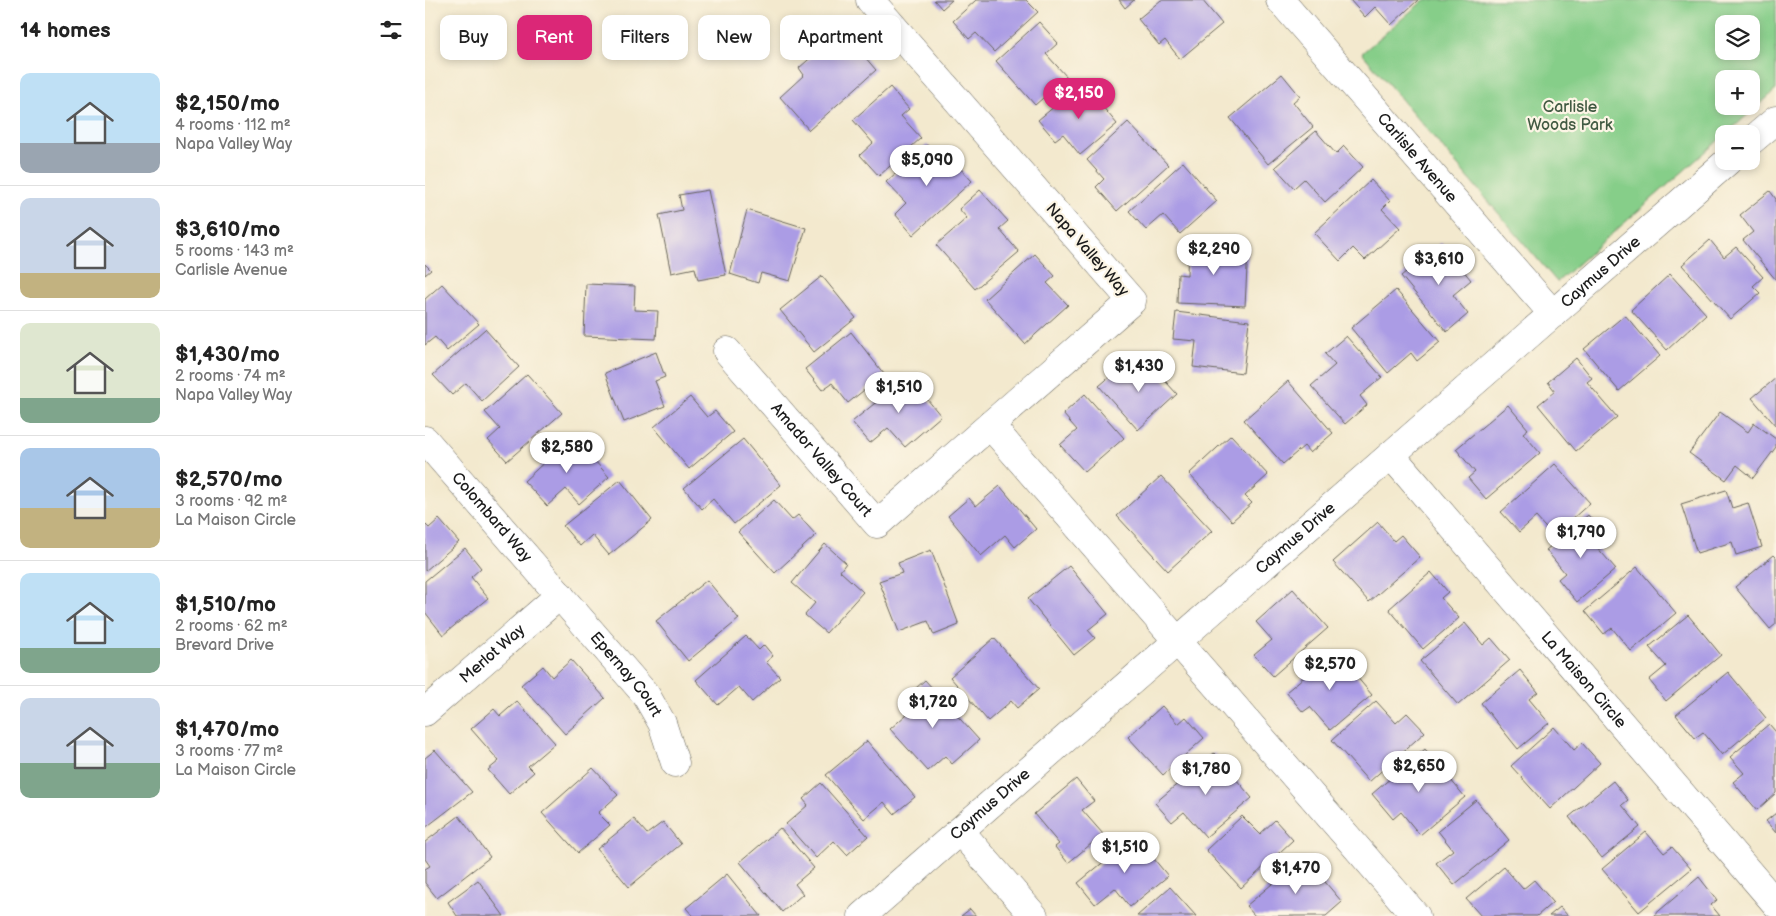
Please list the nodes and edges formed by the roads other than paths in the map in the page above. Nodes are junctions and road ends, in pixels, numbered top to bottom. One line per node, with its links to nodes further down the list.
1 (869, 0): 8 (street, Napa Valley Way)
2 (1280, 0): 6 (street, Carlisle Avenue)
3 (1776, 120): 4 (street)
4 (1760, 133)
5 (1718, 170): 6 (street, Caymus Drive)
6 (1553, 314): 10 (street, Caymus Drive)
7 (727, 350): 8 (street, Amador Valley Court)
8 (990, 425): 12 (street)
9 (425, 440): 11 (street, Colombard Way)
10 (1391, 456): 12 (street, Caymus Drive); 16 (street, La Maison Circle)
11 (560, 595): 13 (street, Merlot Way); 14 (street, Epernay Court)
12 (1177, 641): 15 (street, Caymus Drive); 19 (street)
13 (425, 712)
14 (675, 763)
15 (960, 831): 17 (street, Caymus Drive); 18 (street)
16 (1776, 904)
17 (862, 916)
18 (1033, 916)
19 (1416, 916)

